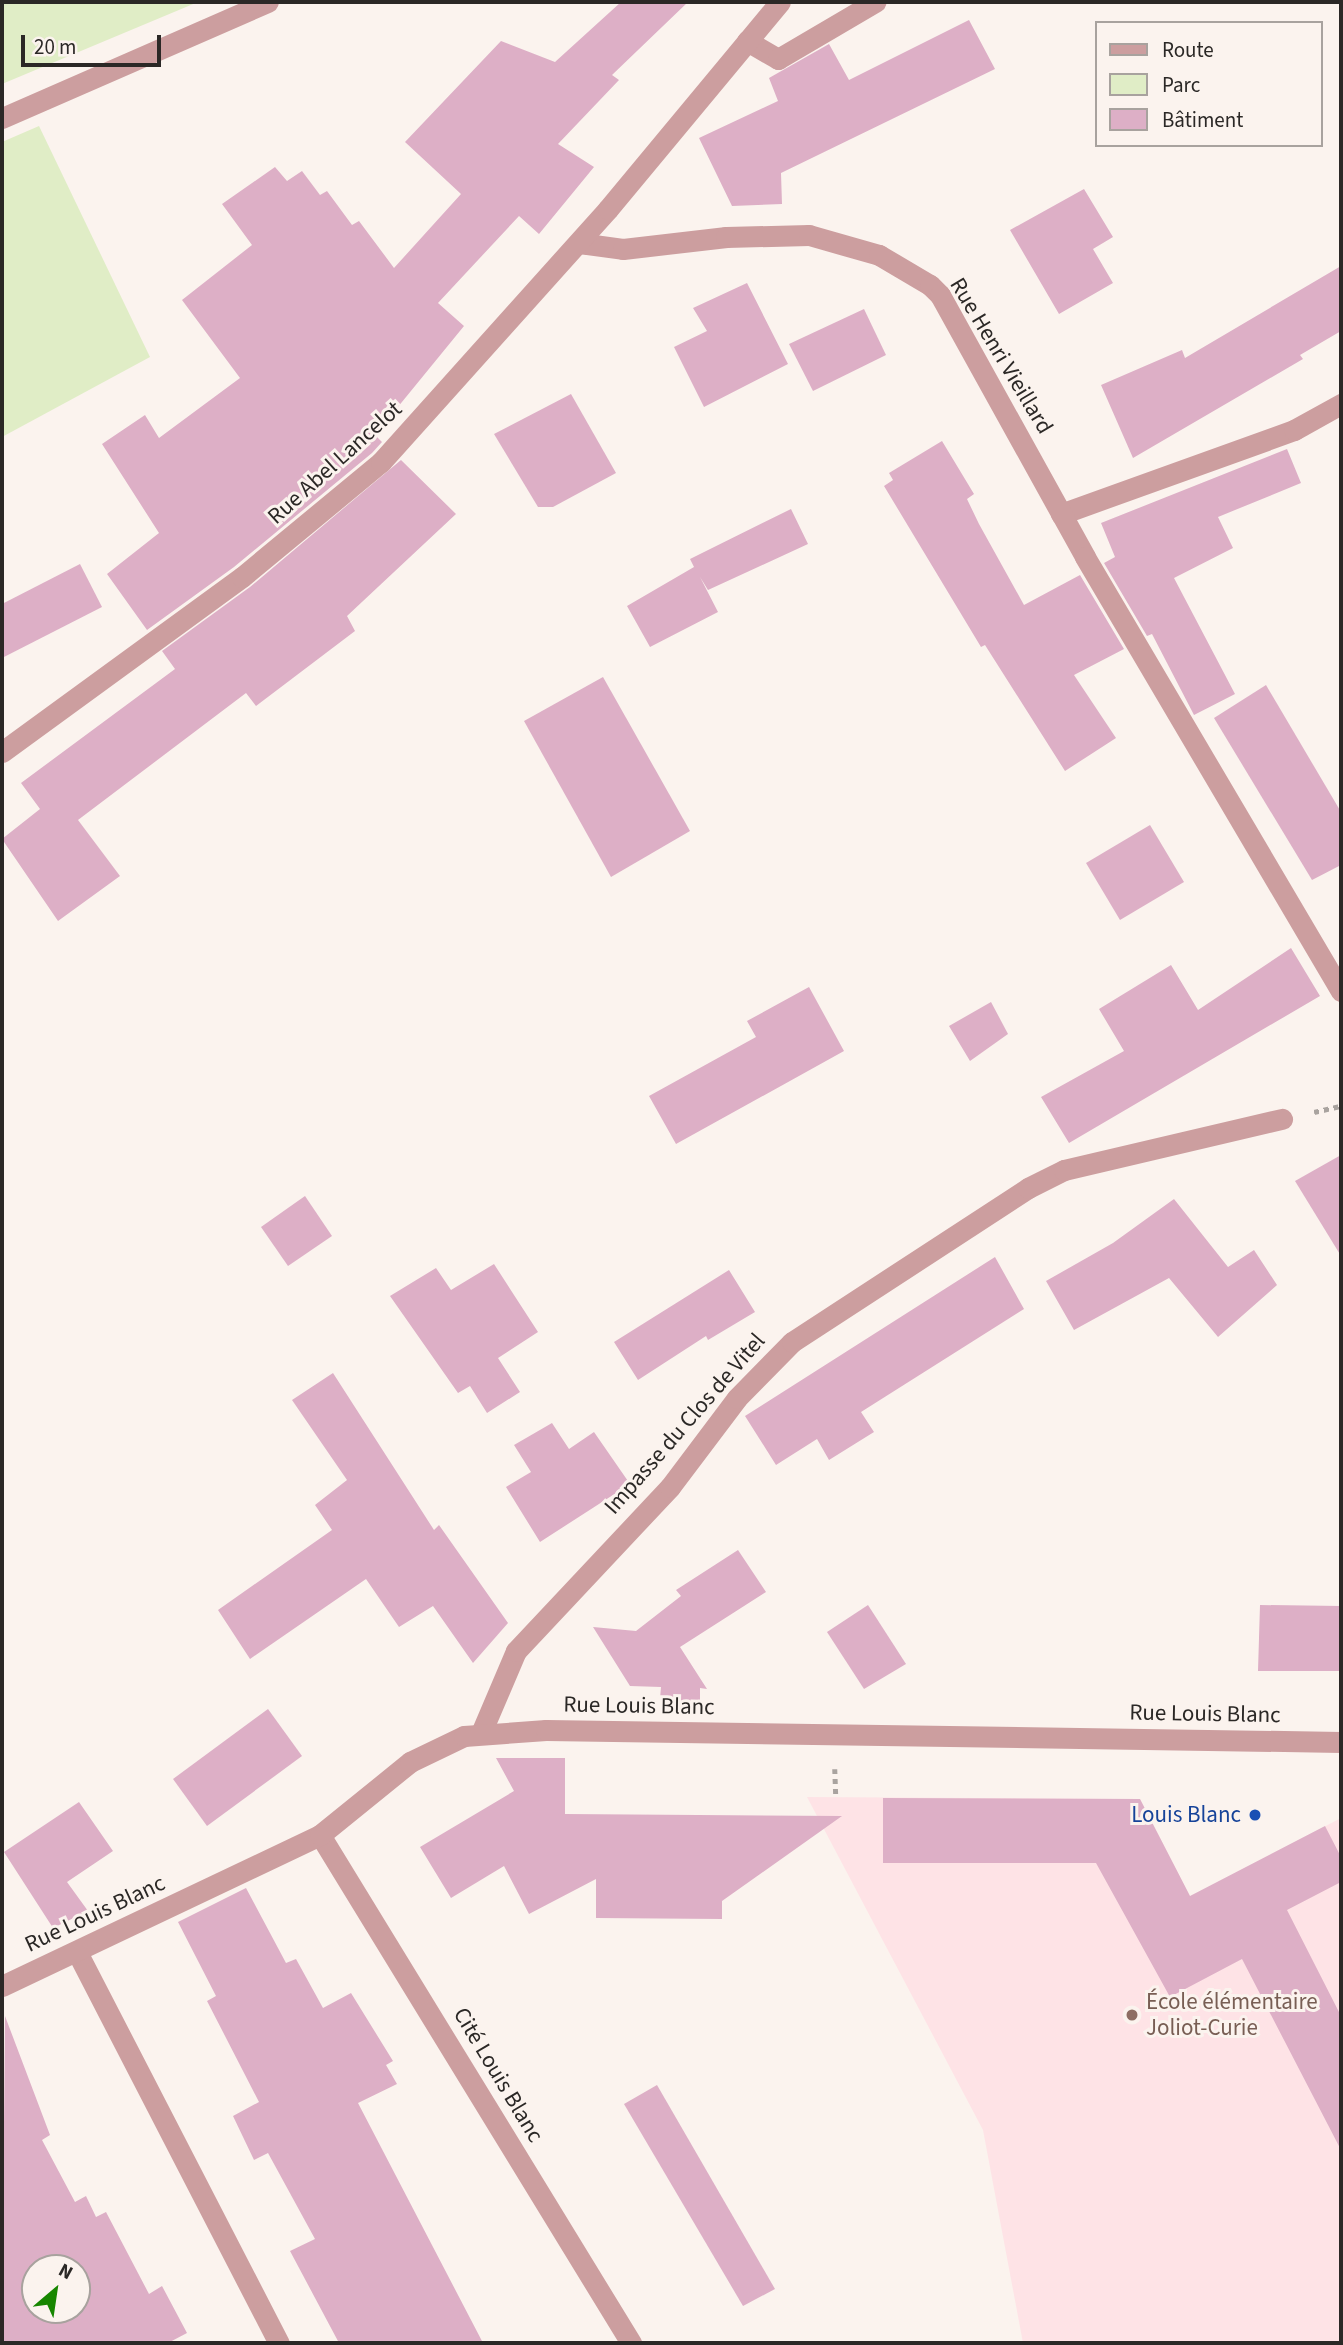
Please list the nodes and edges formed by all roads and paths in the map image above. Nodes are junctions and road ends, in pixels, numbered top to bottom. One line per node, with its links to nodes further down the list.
1 (268, 2): 5 (street)
2 (780, 2): 4 (street, Rue Abel Lancelot)
3 (875, 2): 4 (street)
4 (747, 41): 6 (street, Rue Abel Lancelot)
5 (2, 118)
6 (579, 243): 8 (street, Rue Henri Vieillard); 9 (street, Rue Abel Lancelot)
7 (1341, 404): 8 (street)
8 (1061, 514): 10 (street, Rue Henri Vieillard)
9 (2, 752)
10 (1341, 991)
11 (1282, 1119): 12 (street, Impasse du Clos de Vitel)
12 (481, 1733): 13 (street, Rue Louis Blanc); 14 (street, Rue Louis Blanc)
13 (1341, 1742)
14 (320, 1835): 15 (street, Rue Louis Blanc); 18 (street, Cité Louis Blanc)
15 (77, 1952): 16 (street, Rue Louis Blanc); 17 (street)
16 (2, 1986)
17 (279, 2343)
18 (631, 2343)

